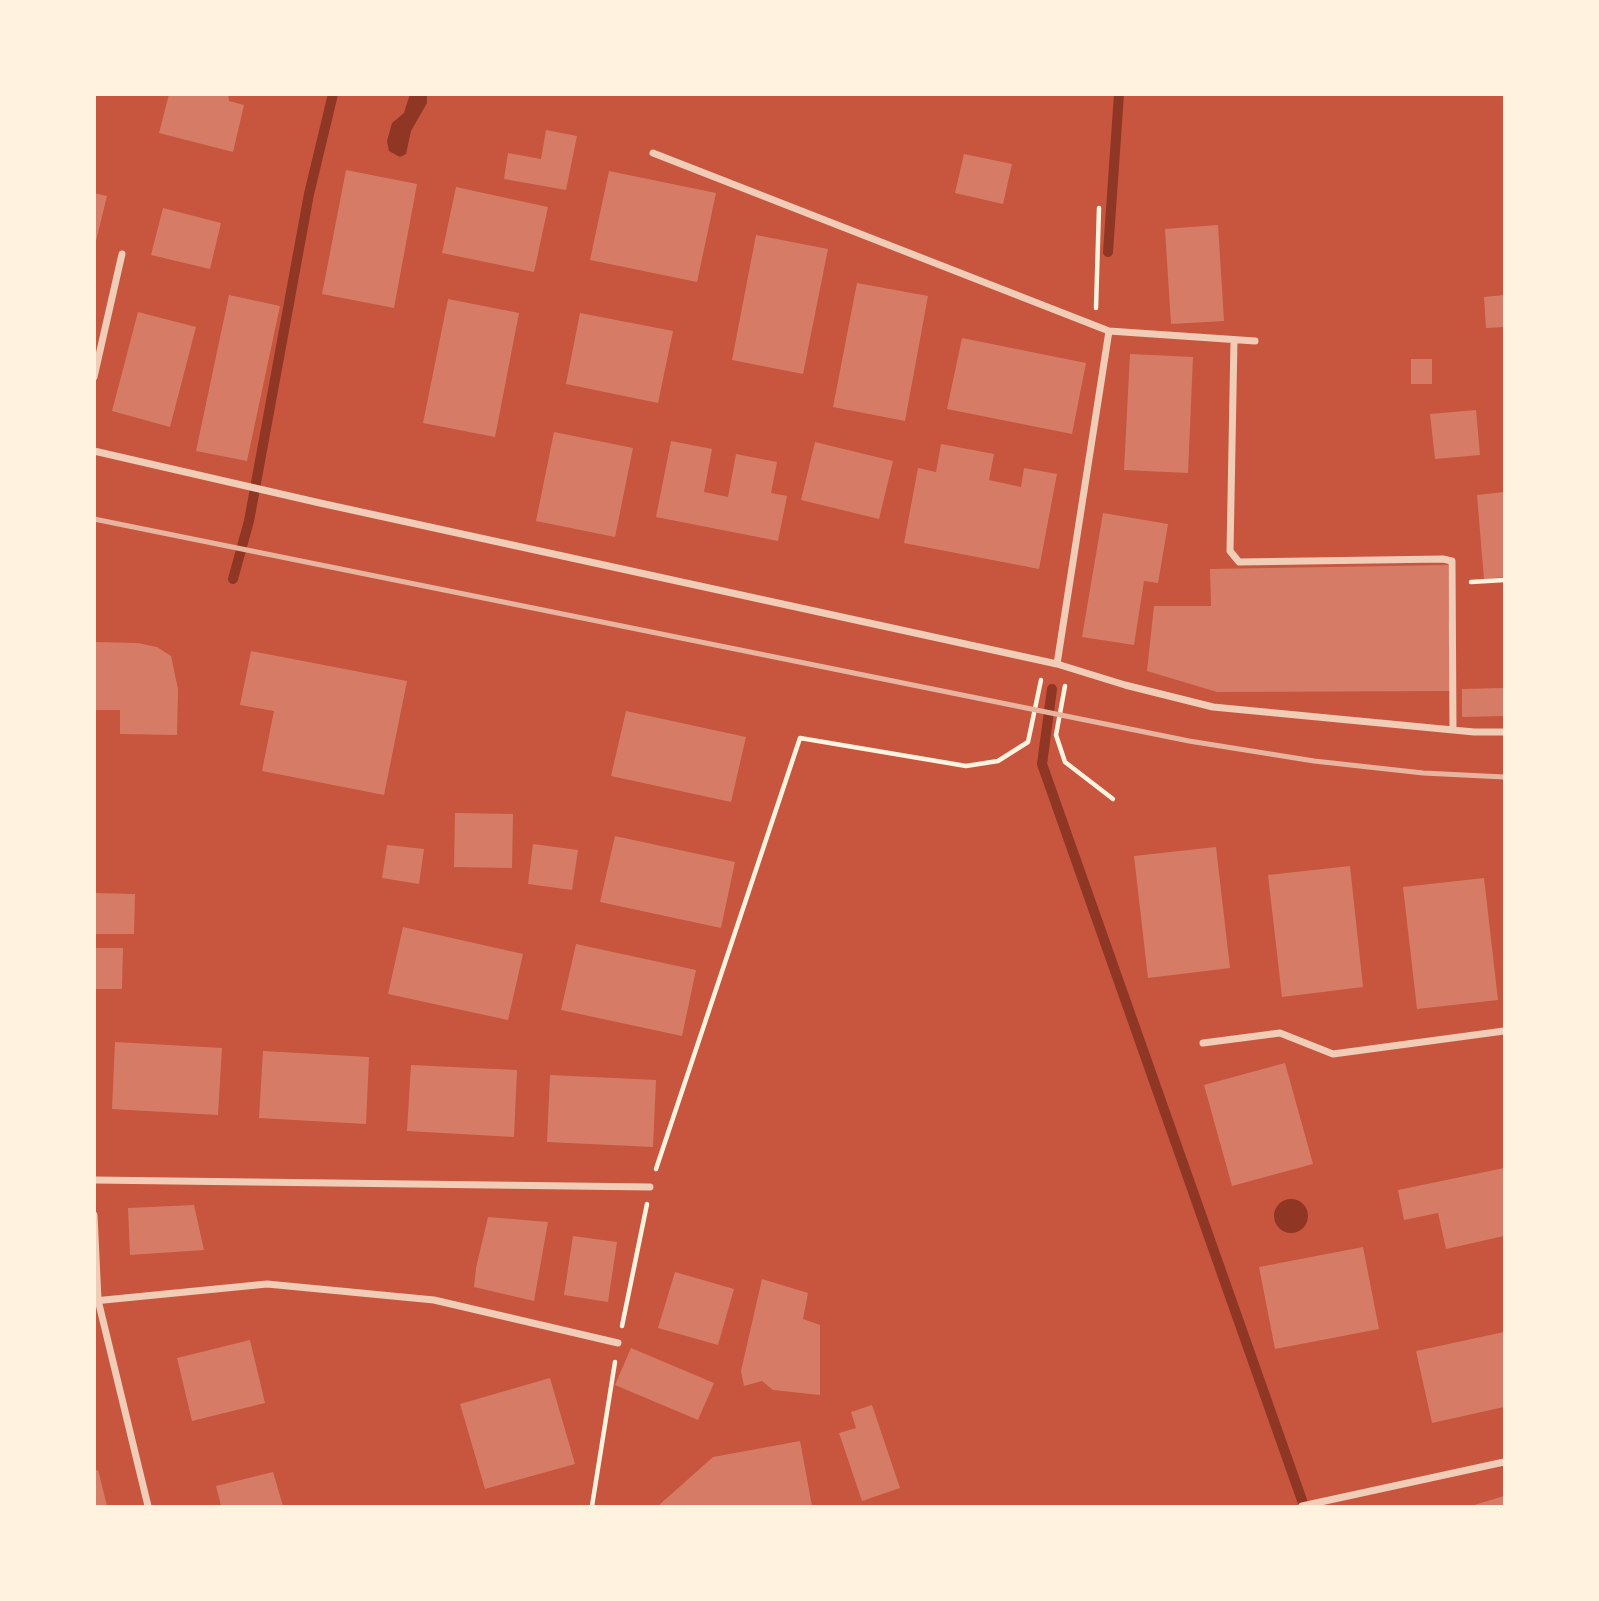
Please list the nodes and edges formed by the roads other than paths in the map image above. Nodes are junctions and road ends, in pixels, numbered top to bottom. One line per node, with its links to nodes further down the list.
1 (653, 153): 3 (street)
2 (122, 254): 6 (street)
3 (1109, 331): 4 (street); 8 (street)
4 (1234, 340): 5 (street); 9 (street)
5 (1255, 341)
6 (94, 377)
7 (94, 451): 8 (street)
8 (1057, 664): 9 (street)
9 (1453, 730): 10 (street)
10 (1504, 732)
11 (1504, 1031): 12 (street)
12 (1203, 1043)
13 (94, 1180): 14 (street)
14 (650, 1187)
15 (94, 1215): 16 (street)
16 (96, 1300): 17 (street); 19 (street)
17 (618, 1343)
18 (1504, 1462): 20 (street)
19 (148, 1507)
20 (1302, 1507)

